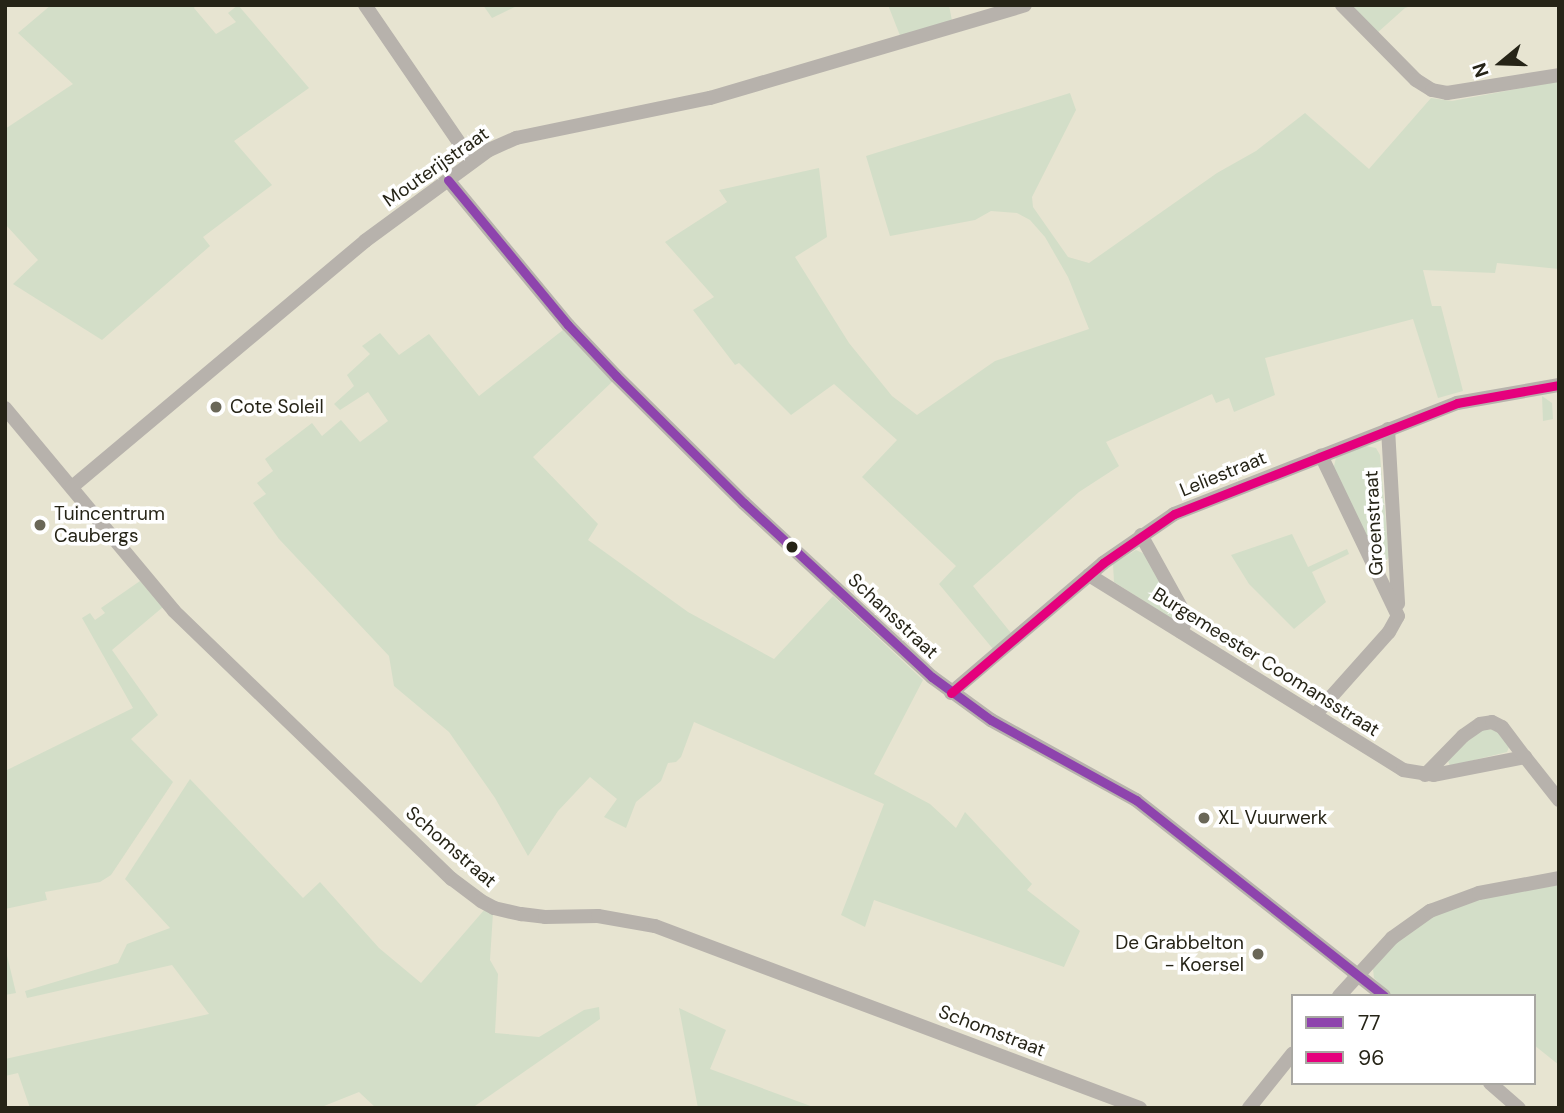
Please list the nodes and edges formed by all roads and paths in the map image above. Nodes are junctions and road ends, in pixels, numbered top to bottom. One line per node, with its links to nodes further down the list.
1 (365, 5): 5 (street)
2 (1025, 5): 5 (street, Mouterijstraat)
3 (1342, 5): 4 (street)
4 (1559, 75)
5 (472, 161): 6 (street, Mouterijstraat)
6 (448, 180): 11 (street, Mouterijstraat); 16 (street, Schansstraat)
7 (1559, 385): 9 (street, Leliestraat)
8 (5, 408): 11 (street, Schomstraat)
9 (1388, 429): 10 (street, Leliestraat); 14 (street, Groenstraat)
10 (1321, 455): 12 (street, Leliestraat); 14 (street, Groenstraat)
11 (72, 487): 27 (street, Schomstraat)
12 (1141, 535): 13 (street, Leliestraat); 15 (street)
13 (1089, 575): 15 (street, Burgemeester Coomansstraat); 16 (street, Leliestraat)
14 (1398, 616): 17 (street)
15 (1181, 632): 17 (street, Burgemeester Coomansstraat)
16 (951, 693): 22 (street, Schansstraat)
17 (1315, 715): 19 (street, Burgemeester Coomansstraat)
18 (1525, 757): 19 (street, Burgemeester Coomansstraat); 19 (street); 20 (street)
19 (1425, 775)
20 (1559, 800)
21 (1559, 878): 22 (street)
22 (1357, 973): 23 (street); 24 (street, Schansstraat)
23 (1341, 994)
24 (1382, 994)
25 (1291, 1056): 28 (street)
26 (1492, 1085): 29 (street)
27 (1140, 1108)
28 (1249, 1108)
29 (1519, 1108)

